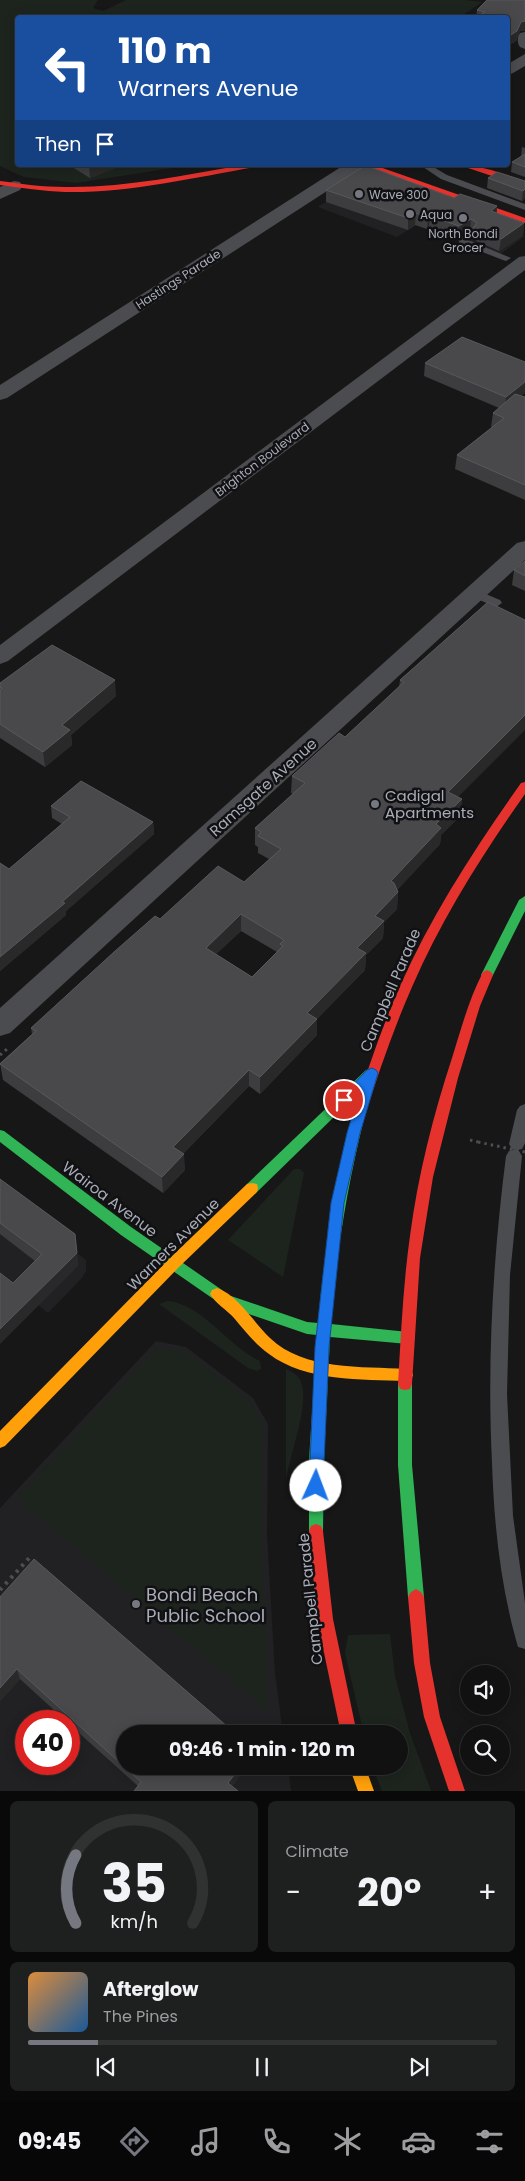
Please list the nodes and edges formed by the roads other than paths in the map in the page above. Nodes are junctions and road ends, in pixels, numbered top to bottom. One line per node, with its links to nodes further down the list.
1 (525, 36): 2 (street)
2 (525, 44)
3 (525, 59): 4 (street)
4 (510, 69)
5 (242, 167): 11 (street)
6 (352, 167): 16 (street, Hastings Parade)
7 (374, 167): 13 (street)
8 (427, 167): 12 (lane)
9 (471, 167): 10 (street)
10 (525, 185)
11 (5, 188)
12 (525, 207)
13 (525, 221)
14 (469, 235): 15 (lane)
15 (516, 260): 18 (street, Brighton Boulevard)
16 (0, 394)
17 (525, 548): 21 (street, Ramsgate Avenue)
18 (0, 656)
19 (525, 786): 22 (street, Campbell Parade)
20 (525, 900): 29 (street)
21 (0, 1024)
22 (372, 1073): 26 (street, Warners Avenue); 28 (street, Campbell Parade)
23 (525, 1110): 25 (lane)
24 (0, 1135): 26 (street, Wairoa Avenue)
25 (519, 1150): 33 (lane)
26 (174, 1263): 27 (street, Wairoa Avenue); 32 (street, Warners Avenue)
27 (229, 1302): 28 (street, Wairoa Avenue); 30 (street, Wairoa Avenue)
28 (324, 1330): 29 (street, Wairoa Avenue); 30 (street, Campbell Parade)
29 (408, 1338): 31 (street)
30 (321, 1368): 31 (street, Wairoa Avenue); 34 (street, Campbell Parade)
31 (406, 1375): 37 (street)
32 (0, 1441)
33 (525, 1640)
34 (347, 1725)
35 (360, 1775): 36 (street)
36 (366, 1791)
37 (457, 1791)

